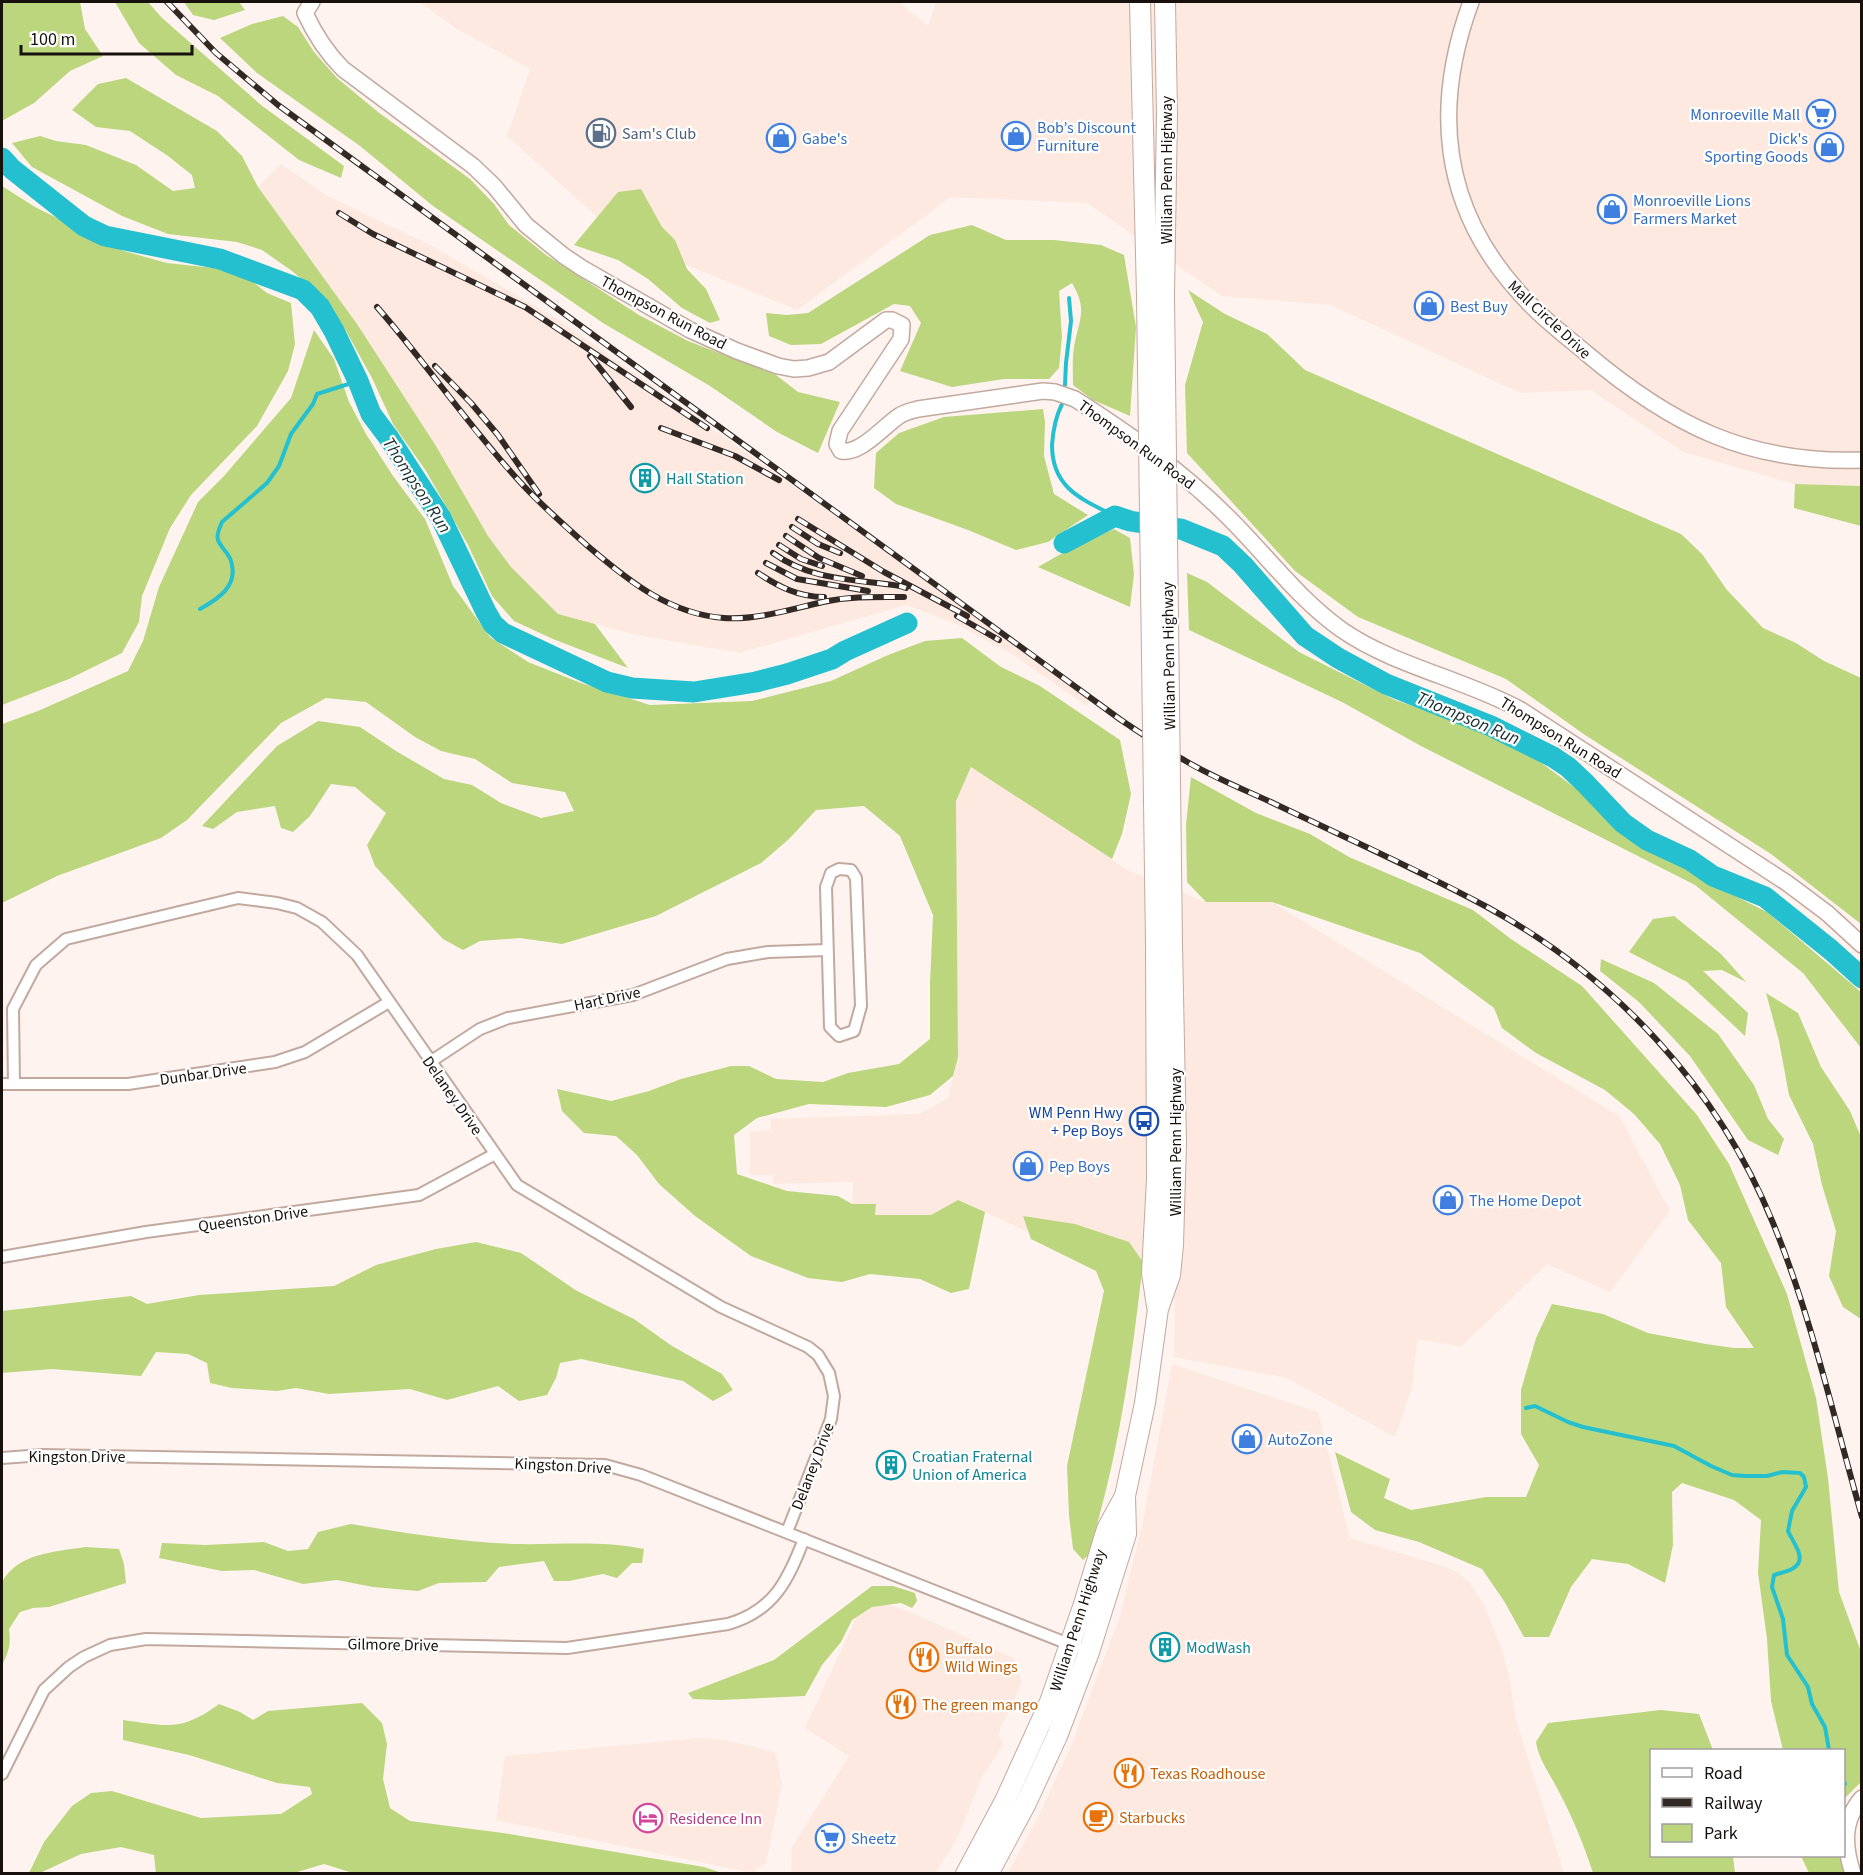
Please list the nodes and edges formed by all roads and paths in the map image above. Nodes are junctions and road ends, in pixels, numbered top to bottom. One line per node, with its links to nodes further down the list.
1 (1140, 2): 5 (highway, William Penn Highway)
2 (1165, 2): 5 (highway, William Penn Highway)
3 (1471, 2): 6 (street, Mall Circle Drive)
4 (309, 7): 7 (street, Thompson Run Road)
5 (1156, 296): 16 (highway, William Penn Highway, bridge)
6 (1862, 460)
7 (1862, 945)
8 (827, 950): 8 (street); 10 (street, Hart Drive)
9 (388, 1002): 10 (street, Delaney Drive); 12 (street, Dunbar Drive); 12 (street, Delaney Drive)
10 (430, 1062): 13 (street, Delaney Drive)
11 (2, 1084): 12 (street, Dunbar Drive)
12 (14, 1084)
13 (495, 1154): 14 (street, Queenston Drive); 17 (street, Delaney Drive)
14 (2, 1257)
15 (2, 1458): 17 (street, Kingston Drive)
16 (1125, 1496): 19 (highway, William Penn Highway); 20 (highway, William Penn Highway)
17 (787, 1532): 18 (street, Kingston Drive)
18 (804, 1539): 19 (street, Kingston Drive); 21 (street, Gilmore Drive)
19 (1071, 1644): 20 (street, Kingston Drive); 23 (highway, William Penn Highway)
20 (1089, 1653): 24 (highway, William Penn Highway)
21 (2, 1774)
22 (1862, 1798): 25 (street)
23 (966, 1874)
24 (988, 1874)
25 (1853, 1874)

